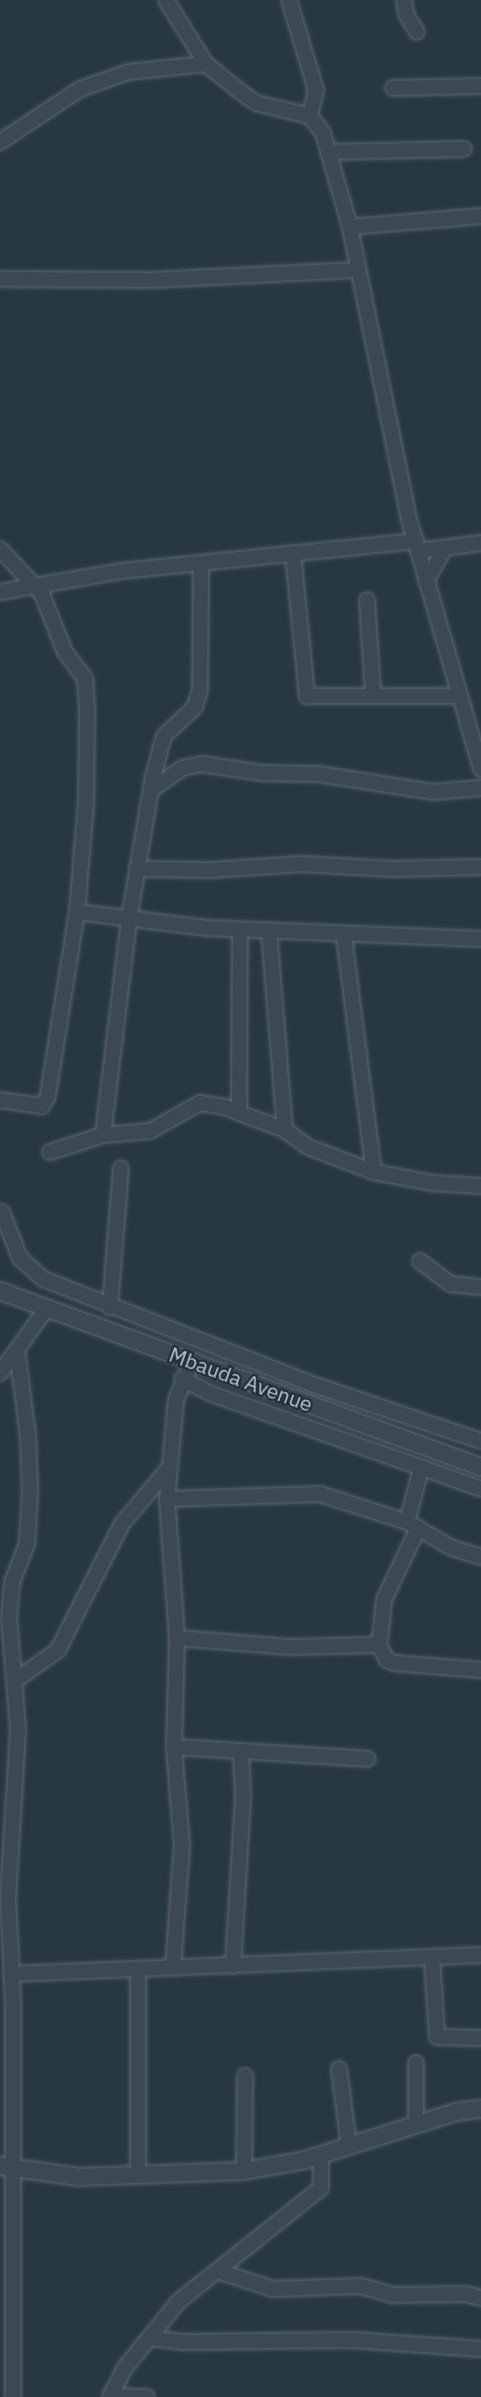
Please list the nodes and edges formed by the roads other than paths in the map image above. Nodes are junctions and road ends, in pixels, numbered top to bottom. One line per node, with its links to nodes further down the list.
1 (165, 0): 5 (street)
2 (289, 0): 8 (street)
3 (404, 0): 4 (street)
4 (417, 32)
5 (206, 64): 8 (street); 9 (street)
6 (481, 86): 7 (street)
7 (393, 88)
8 (310, 116): 11 (street)
9 (0, 142)
10 (464, 149): 11 (street)
11 (328, 152): 13 (street)
12 (481, 216): 13 (street)
13 (350, 227): 14 (street)
14 (357, 270): 15 (street); 17 (street)
15 (0, 279)
16 (481, 543): 18 (street)
17 (417, 546): 18 (street); 20 (street); 22 (street)
18 (445, 548): 22 (street)
19 (0, 549): 23 (street)
20 (293, 553): 21 (street); 26 (street)
21 (201, 563): 23 (street); 30 (street)
22 (426, 581): 27 (street)
23 (36, 585): 24 (street); 33 (street)
24 (0, 592)
25 (367, 600): 26 (street)
26 (373, 694): 27 (street)
27 (459, 696): 28 (street)
28 (481, 769)
29 (481, 789): 30 (street)
30 (151, 790): 32 (street)
31 (481, 867): 32 (street)
32 (137, 869): 34 (street)
33 (76, 912): 34 (street); 39 (street)
34 (129, 919): 35 (street); 42 (street)
35 (240, 930): 36 (street); 40 (street)
36 (269, 931): 37 (street); 41 (street)
37 (344, 936): 38 (street); 45 (street)
38 (481, 939)
39 (0, 1100)
40 (239, 1112): 41 (street); 42 (street)
41 (285, 1130): 45 (street)
42 (102, 1135): 43 (street)
43 (50, 1152)
44 (120, 1168): 51 (street)
45 (374, 1172): 46 (street)
46 (481, 1186)
47 (2, 1212): 51 (street)
48 (420, 1261): 49 (street)
49 (481, 1287)
50 (0, 1291): 52 (street, Mbauda Avenue)
51 (110, 1307): 57 (street)
52 (46, 1308): 53 (street); 54 (street, Mbauda Avenue)
53 (17, 1350): 55 (street); 68 (street)
54 (192, 1362): 56 (street); 58 (street, Mbauda Avenue)
55 (0, 1373)
56 (182, 1379): 59 (street); 60 (street)
57 (481, 1441)
58 (481, 1467)
59 (169, 1468): 62 (street); 68 (street)
60 (421, 1469): 61 (street); 63 (street)
61 (481, 1489)
62 (167, 1499): 63 (street); 65 (street)
63 (412, 1525): 64 (street); 66 (street)
64 (481, 1557)
65 (177, 1638): 66 (street); 69 (street)
66 (378, 1643): 67 (street)
67 (481, 1670)
68 (16, 1680): 77 (street)
69 (174, 1747): 70 (street); 75 (street)
70 (241, 1751): 71 (street); 74 (street)
71 (368, 1759)
72 (481, 1955): 73 (street)
73 (432, 1957): 74 (street); 78 (street)
74 (233, 1966): 75 (street)
75 (173, 1968): 76 (street)
76 (138, 1969): 77 (street); 88 (street)
77 (11, 1974): 86 (street)
78 (481, 2038)
79 (416, 2062): 83 (street)
80 (339, 2069): 84 (street)
81 (245, 2076): 87 (street)
82 (481, 2109): 83 (street)
83 (416, 2126): 84 (street)
84 (349, 2146): 85 (street)
85 (321, 2155): 87 (street); 89 (street)
86 (7, 2166): 88 (street); 94 (street)
87 (244, 2171): 88 (street)
88 (138, 2176)
89 (218, 2271): 90 (street); 91 (street)
90 (481, 2298)
91 (151, 2338): 92 (street); 93 (street)
92 (481, 2349)
93 (110, 2396): 95 (street)
94 (13, 2397)
95 (147, 2397)

